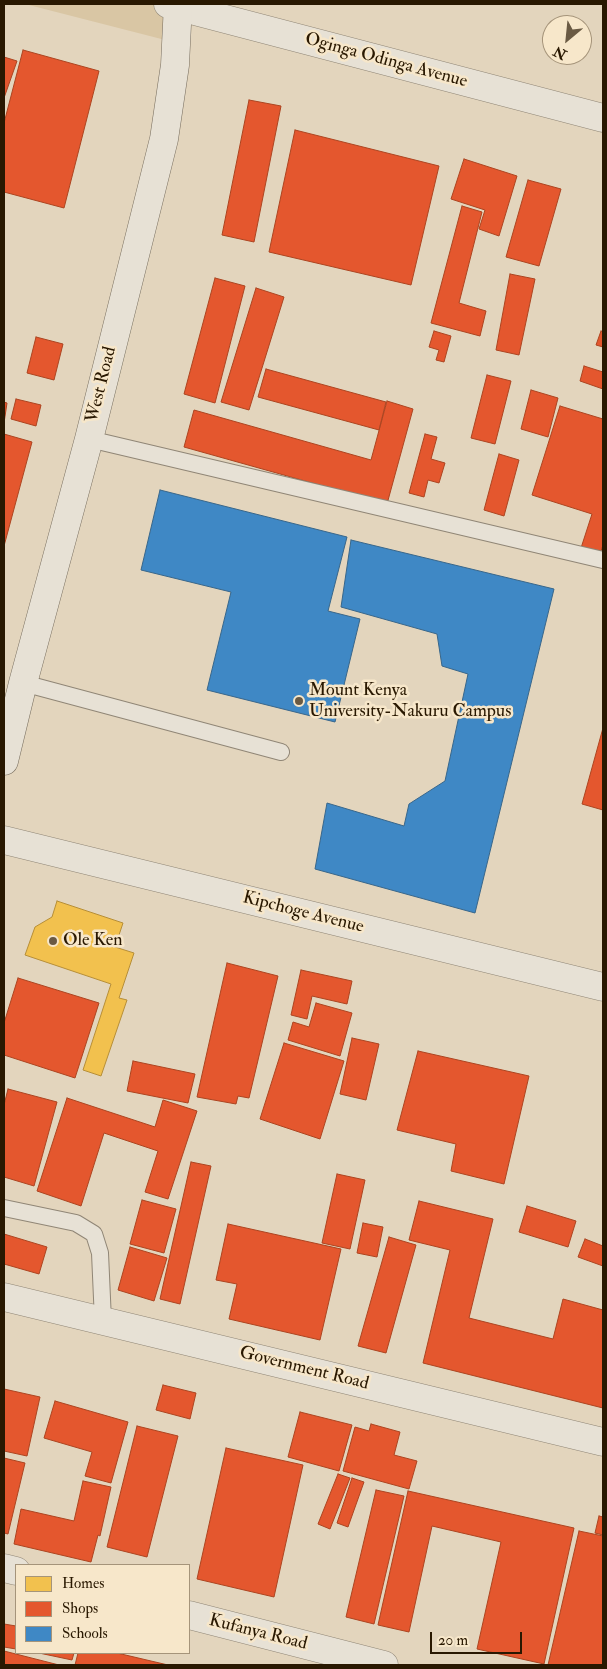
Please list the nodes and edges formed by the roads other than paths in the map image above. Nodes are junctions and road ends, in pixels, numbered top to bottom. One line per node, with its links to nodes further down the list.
1 (175, 5): 2 (street, Oginga Odinga Avenue); 3 (street, West Road)
2 (603, 118)
3 (89, 439): 4 (lane); 5 (street, West Road)
4 (603, 560)
5 (23, 683): 6 (lane); 7 (street, West Road)
6 (281, 752)
7 (4, 762)
8 (4, 840): 9 (street, Kipchoge Avenue)
9 (603, 987)
10 (4, 1208): 12 (lane)
11 (4, 1297): 12 (street, Government Road)
12 (103, 1321): 13 (street, Government Road)
13 (603, 1442)
14 (190, 1615): 15 (street, Kufanya Road)
15 (384, 1665)

